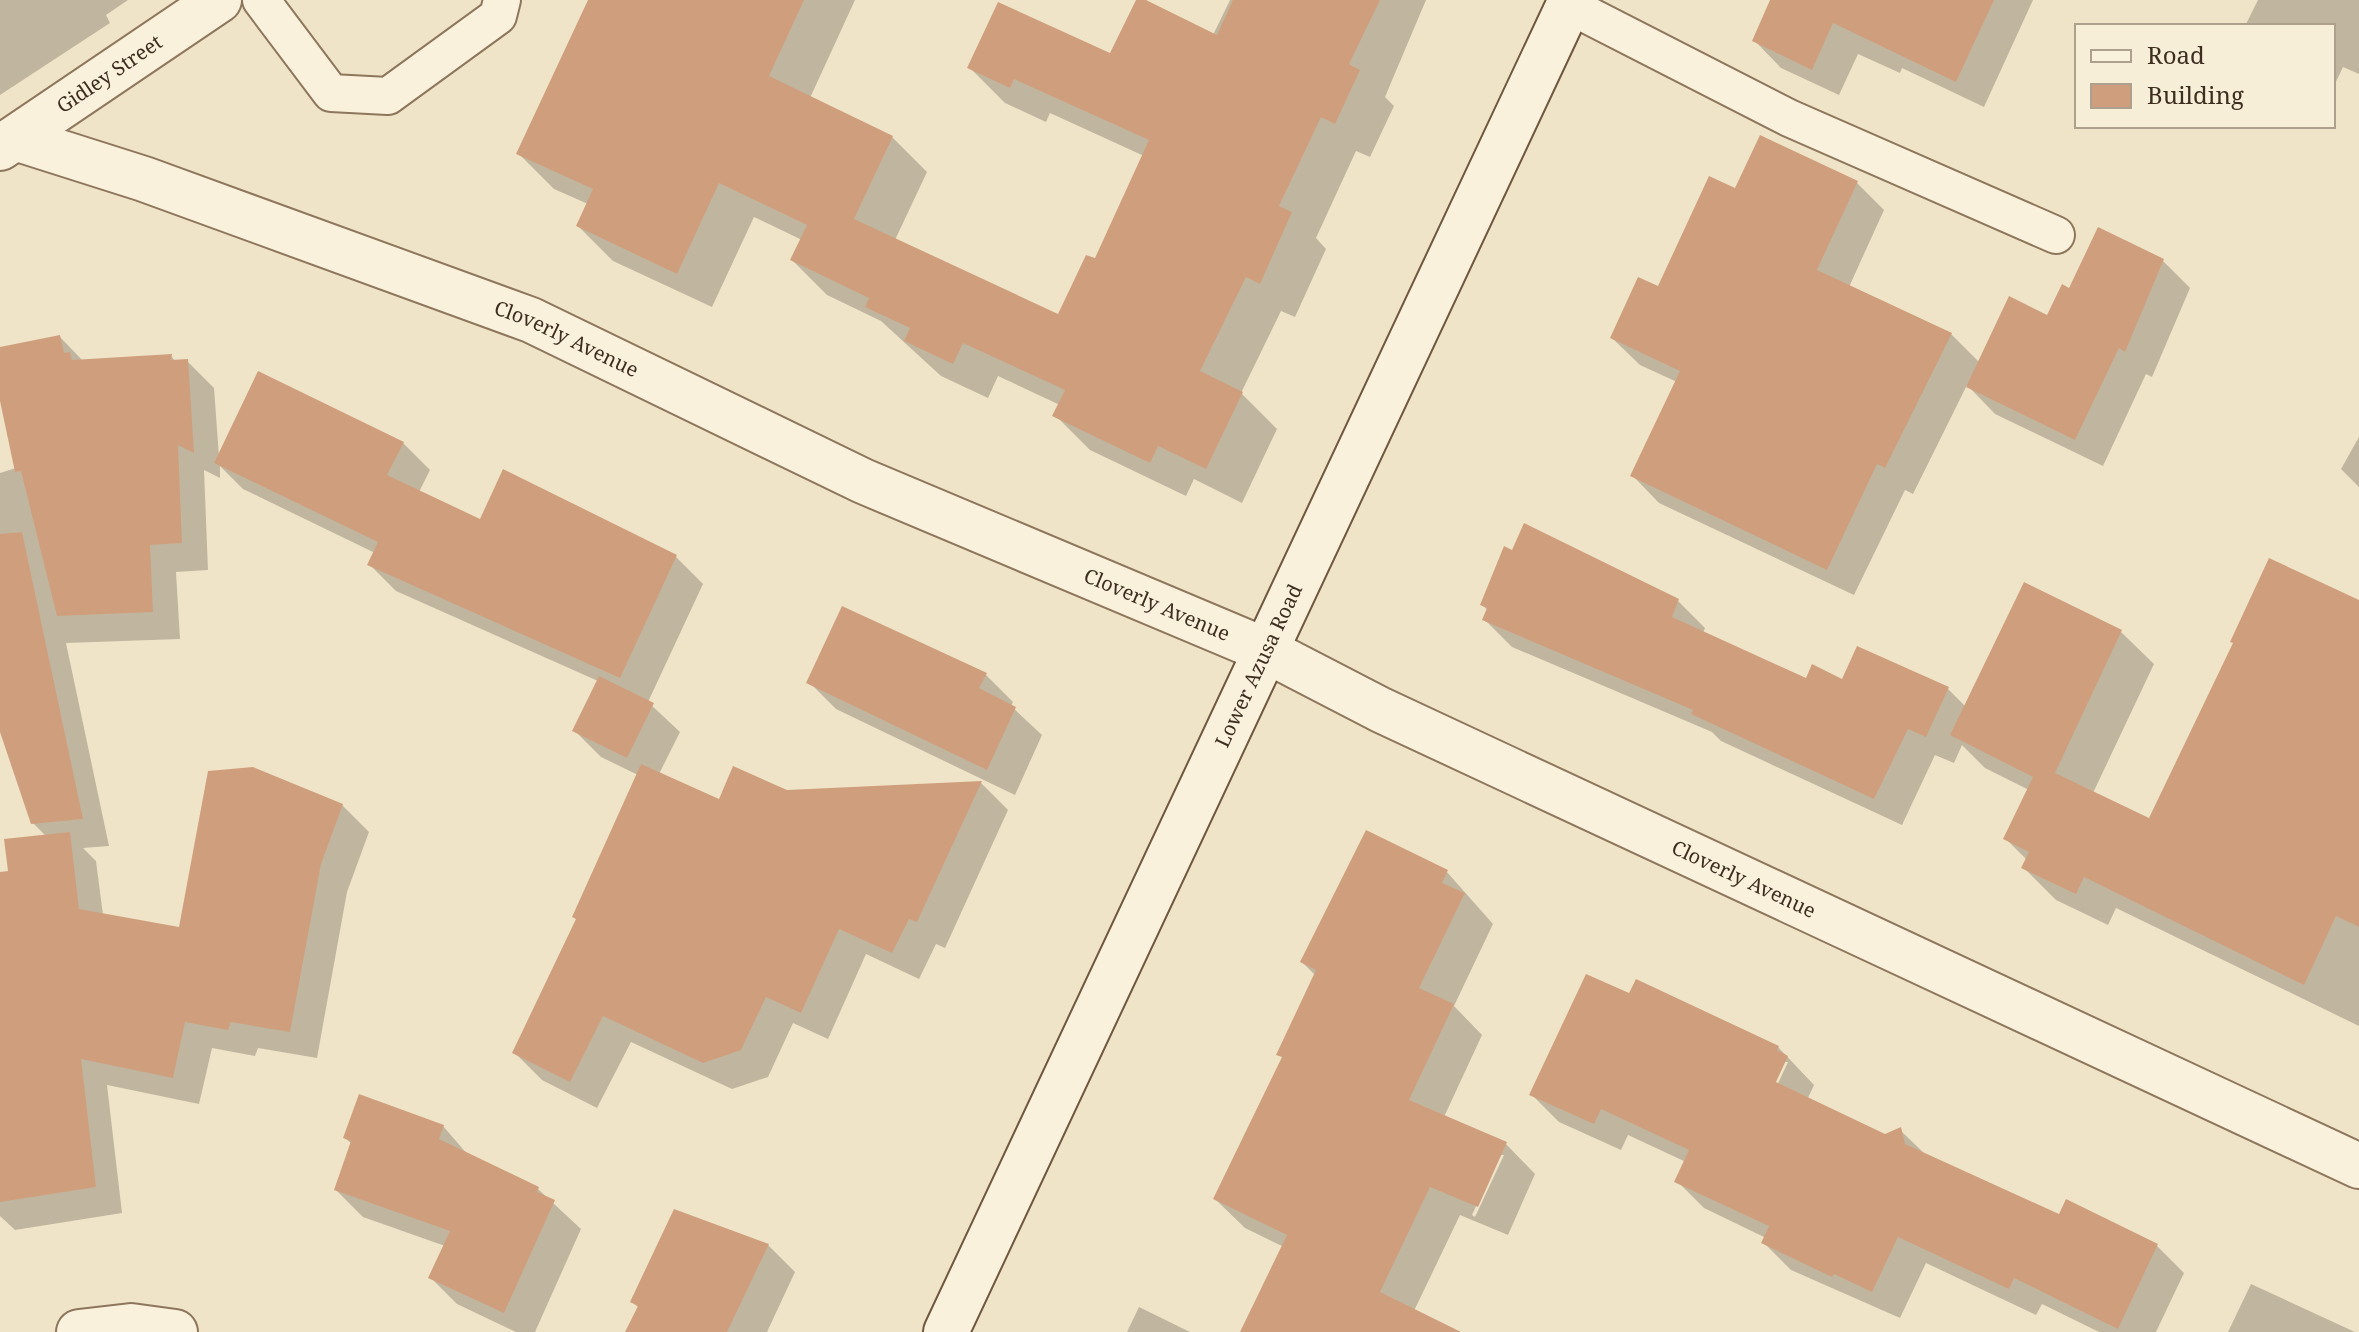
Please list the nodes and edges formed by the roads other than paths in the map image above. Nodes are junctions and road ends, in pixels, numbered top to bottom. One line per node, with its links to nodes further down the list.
1 (219, 0): 5 (street, Gidley Street)
2 (261, 0): 3 (lane)
3 (502, 0)
4 (1569, 2): 6 (lane); 7 (street, Lower Azusa Road)
5 (9, 143): 7 (street, Cloverly Avenue)
6 (2056, 235)
7 (1267, 651): 8 (street, Cloverly Avenue); 11 (street, Lower Azusa Road)
8 (2359, 1166)
9 (79, 1332): 10 (street)
10 (175, 1332)
11 (946, 1332)

